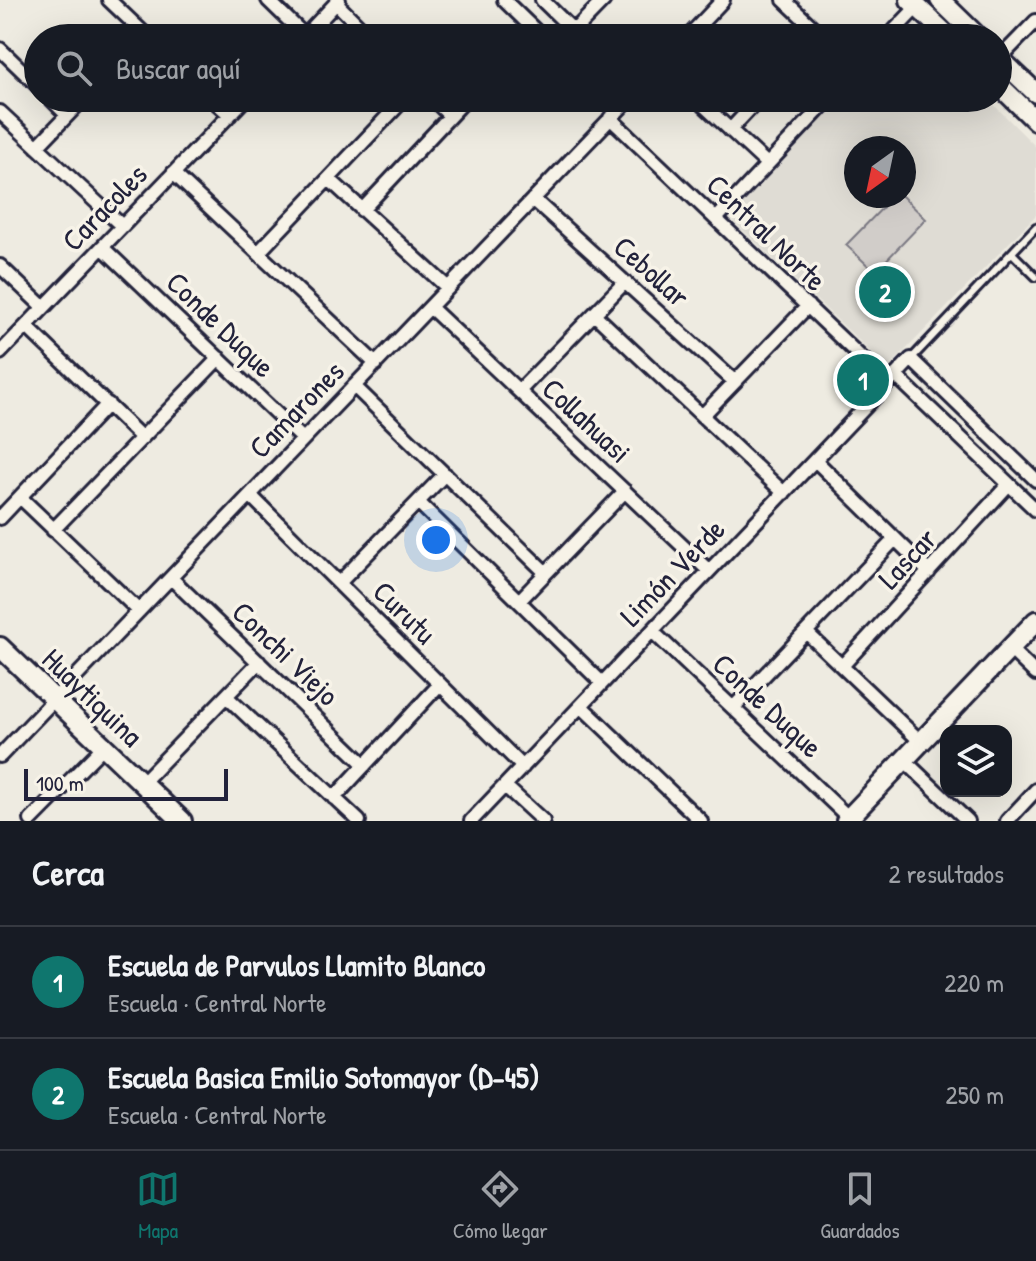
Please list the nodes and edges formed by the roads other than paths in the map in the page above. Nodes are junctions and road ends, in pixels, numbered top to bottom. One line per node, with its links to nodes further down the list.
1 (109, 0): 12 (street)
2 (268, 0): 13 (street)
3 (504, 0): 16 (street)
4 (542, 0): 17 (street)
5 (604, 0): 18 (street)
6 (723, 0): 19 (street)
7 (784, 0): 20 (street)
8 (940, 0): 23 (street)
9 (337, 1): 14 (street); 15 (street)
10 (914, 3): 21 (street); 22 (street)
11 (1036, 21): 24 (street)
12 (132, 24)
13 (291, 24)
14 (316, 24)
15 (358, 24)
16 (529, 24)
17 (563, 24)
18 (584, 24)
19 (700, 24)
20 (808, 24)
21 (898, 24)
22 (936, 24)
23 (965, 24)
24 (1012, 44)
25 (0, 49): 27 (street)
26 (1012, 71): 28 (street)
27 (24, 72)
28 (1036, 93)
29 (1012, 98): 45 (street)
30 (0, 112): 47 (street)
31 (64, 112): 42 (street)
32 (70, 112): 42 (street)
33 (227, 112): 43 (street)
34 (233, 112): 43 (street, Caracoles)
35 (392, 112): 50 (street)
36 (446, 112): 44 (street)
37 (454, 112): 44 (street)
38 (711, 112): 46 (street)
39 (747, 112): 46 (street)
40 (817, 112): 48 (street)
41 (614, 114): 51 (street, Camarones); 53 (street, Central Norte)
42 (67, 115): 47 (street)
43 (230, 115): 49 (street, Caracoles)
44 (450, 116): 52 (street)
45 (1036, 121)
46 (730, 130): 48 (street)
47 (37, 147): 54 (street)
48 (767, 164): 53 (street)
49 (173, 173): 54 (street, Caracoles); 57 (street)
50 (329, 179): 52 (street); 57 (street)
51 (533, 199): 61 (street, Cebollar); 62 (street, Camarones)
52 (362, 210): 62 (street)
53 (716, 219): 63 (street, Central Norte)
54 (122, 226): 56 (street, Caracoles)
55 (1036, 227): 58 (lane)
56 (102, 247): 64 (street, Caracoles); 69 (street, Conde Duque)
57 (258, 253): 71 (street)
58 (1012, 253): 60 (lane); 70 (lane)
59 (0, 266): 64 (street)
60 (1036, 277)
61 (625, 282): 66 (street); 73 (street, Cebollar)
62 (448, 288): 65 (street, Camarones)
63 (808, 306): 72 (street, Central Norte); 73 (street)
64 (43, 307): 67 (street, Caracoles)
65 (430, 307): 71 (street, Camarones); 75 (street, Collahuasi)
66 (594, 314): 75 (street); 77 (street)
67 (26, 326): 68 (street, Caracoles); 76 (street)
68 (0, 353)
69 (219, 358): 78 (street); 79 (street, Conde Duque)
70 (911, 359): 72 (street, Limón Verde); 82 (street)
71 (376, 364): 74 (street, Camarones)
72 (892, 379): 80 (street, Limón Verde); 83 (street, Central Norte)
73 (735, 382): 77 (street)
74 (354, 386): 79 (street, Camarones); 81 (street)
75 (519, 391): 84 (street, Collahuasi)
76 (108, 404): 78 (street); 87 (street)
77 (702, 416): 85 (street)
78 (142, 438): 91 (street)
79 (303, 439): 86 (street, Camarones)
80 (815, 460): 85 (street, Limón Verde); 92 (street)
81 (445, 474): 88 (street); 95 (street)
82 (1036, 480)
83 (1009, 484): 89 (street, Central Norte); 94 (street, Lascar)
84 (625, 491): 93 (street, Collahuasi); 95 (street)
85 (784, 493): 93 (street, Limón Verde)
86 (250, 495): 96 (street, Camarones); 97 (street, Curutu)
87 (20, 497): 90 (street); 91 (street)
88 (418, 502): 97 (street); 98 (street)
89 (1036, 510)
90 (0, 518)
91 (53, 530): 99 (street)
92 (895, 539): 94 (street); 102 (street, Lascar)
93 (709, 571): 101 (street, Limón Verde)
94 (929, 572): 106 (street, Lascar)
95 (546, 573): 98 (street)
96 (171, 578): 99 (street, Camarones); 105 (street, Conchi Viejo)
97 (339, 583): 109 (street, Curutu)
98 (519, 601): 108 (street)
99 (139, 611): 111 (street, Camarones)
100 (1036, 621): 104 (street)
101 (652, 631): 108 (street, Limón Verde); 113 (street, Conde Duque)
102 (806, 632): 106 (street); 113 (street, Lascar)
103 (0, 647): 111 (street, Huaytiquina)
104 (1010, 649): 107 (street); 114 (street)
105 (259, 662): 110 (street); 118 (street, Conchi Viejo)
106 (842, 666): 114 (street)
107 (1036, 674)
108 (602, 683): 112 (street, Limón Verde)
109 (440, 684): 118 (street); 119 (street, Curutu)
110 (226, 696): 120 (street); 123 (street)
111 (54, 699): 115 (street, Huaytiquina); 116 (street, Camarones)
112 (581, 706): 119 (street, Limón Verde); 126 (street)
113 (733, 708): 124 (street, Conde Duque)
114 (921, 742): 117 (street)
115 (104, 746): 120 (street, Huaytiquina); 125 (street)
116 (2, 749)
117 (904, 760): 124 (street); 131 (street)
118 (365, 765): 123 (street)
119 (523, 767): 121 (street, Limón Verde)
120 (142, 783): 127 (street, Huaytiquina)
121 (505, 786): 129 (street, Limón Verde); 130 (street)
122 (1036, 790): 132 (street)
123 (334, 798): 128 (street)
124 (848, 819)
125 (31, 820)
126 (698, 820)
127 (182, 821)
128 (359, 821)
129 (471, 821)
130 (543, 821)
131 (968, 821)
132 (1007, 821)

